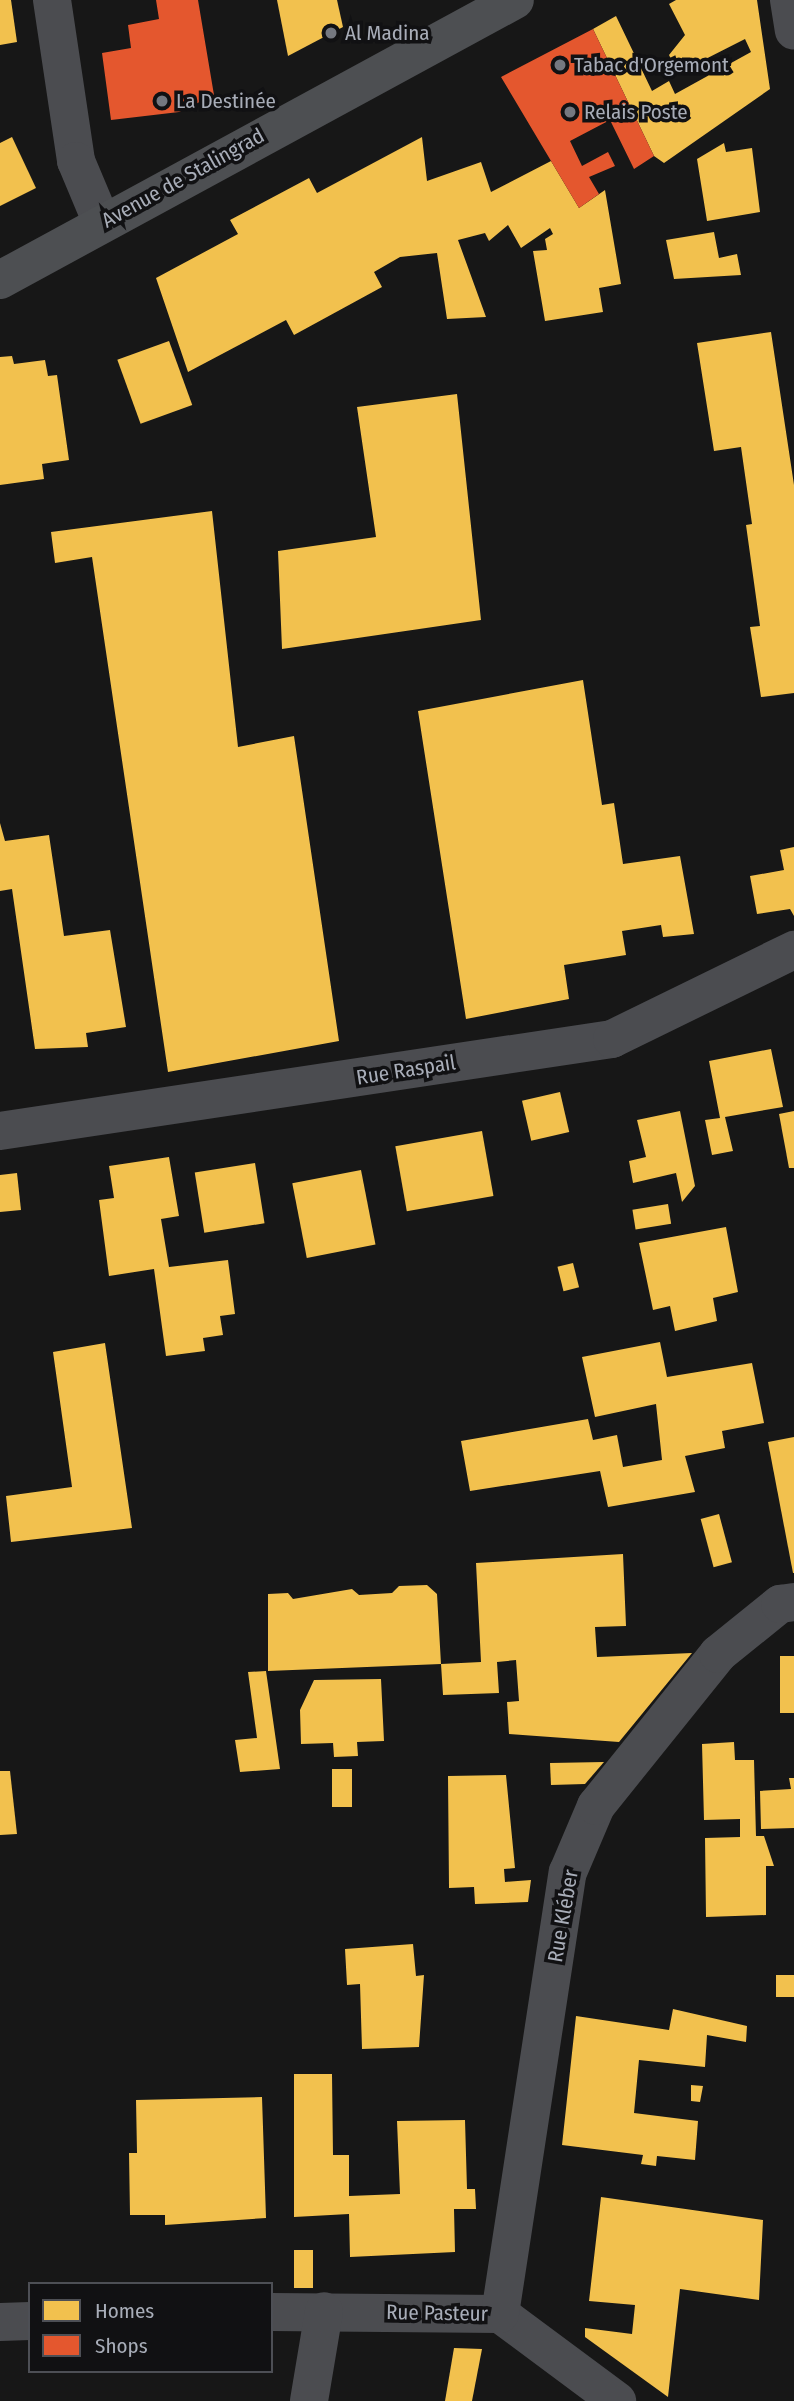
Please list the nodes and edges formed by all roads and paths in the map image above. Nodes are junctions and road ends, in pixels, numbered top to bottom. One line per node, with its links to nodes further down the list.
1 (52, 0): 5 (street)
2 (515, 0): 5 (main road, Avenue de Stalingrad)
3 (789, 0): 4 (street)
4 (794, 31)
5 (102, 223): 6 (main road, Avenue de Stalingrad)
6 (0, 280)
7 (794, 950): 8 (street, Rue Raspail)
8 (0, 1131)
9 (794, 1602): 12 (street, Rue Kléber)
10 (324, 2311): 11 (street, Rue Pasteur); 12 (street, Rue Pasteur); 15 (street)
11 (273, 2312)
12 (500, 2314): 16 (street, Rue Pasteur)
13 (28, 2321): 14 (street)
14 (0, 2322)
15 (309, 2401)
16 (617, 2401)

